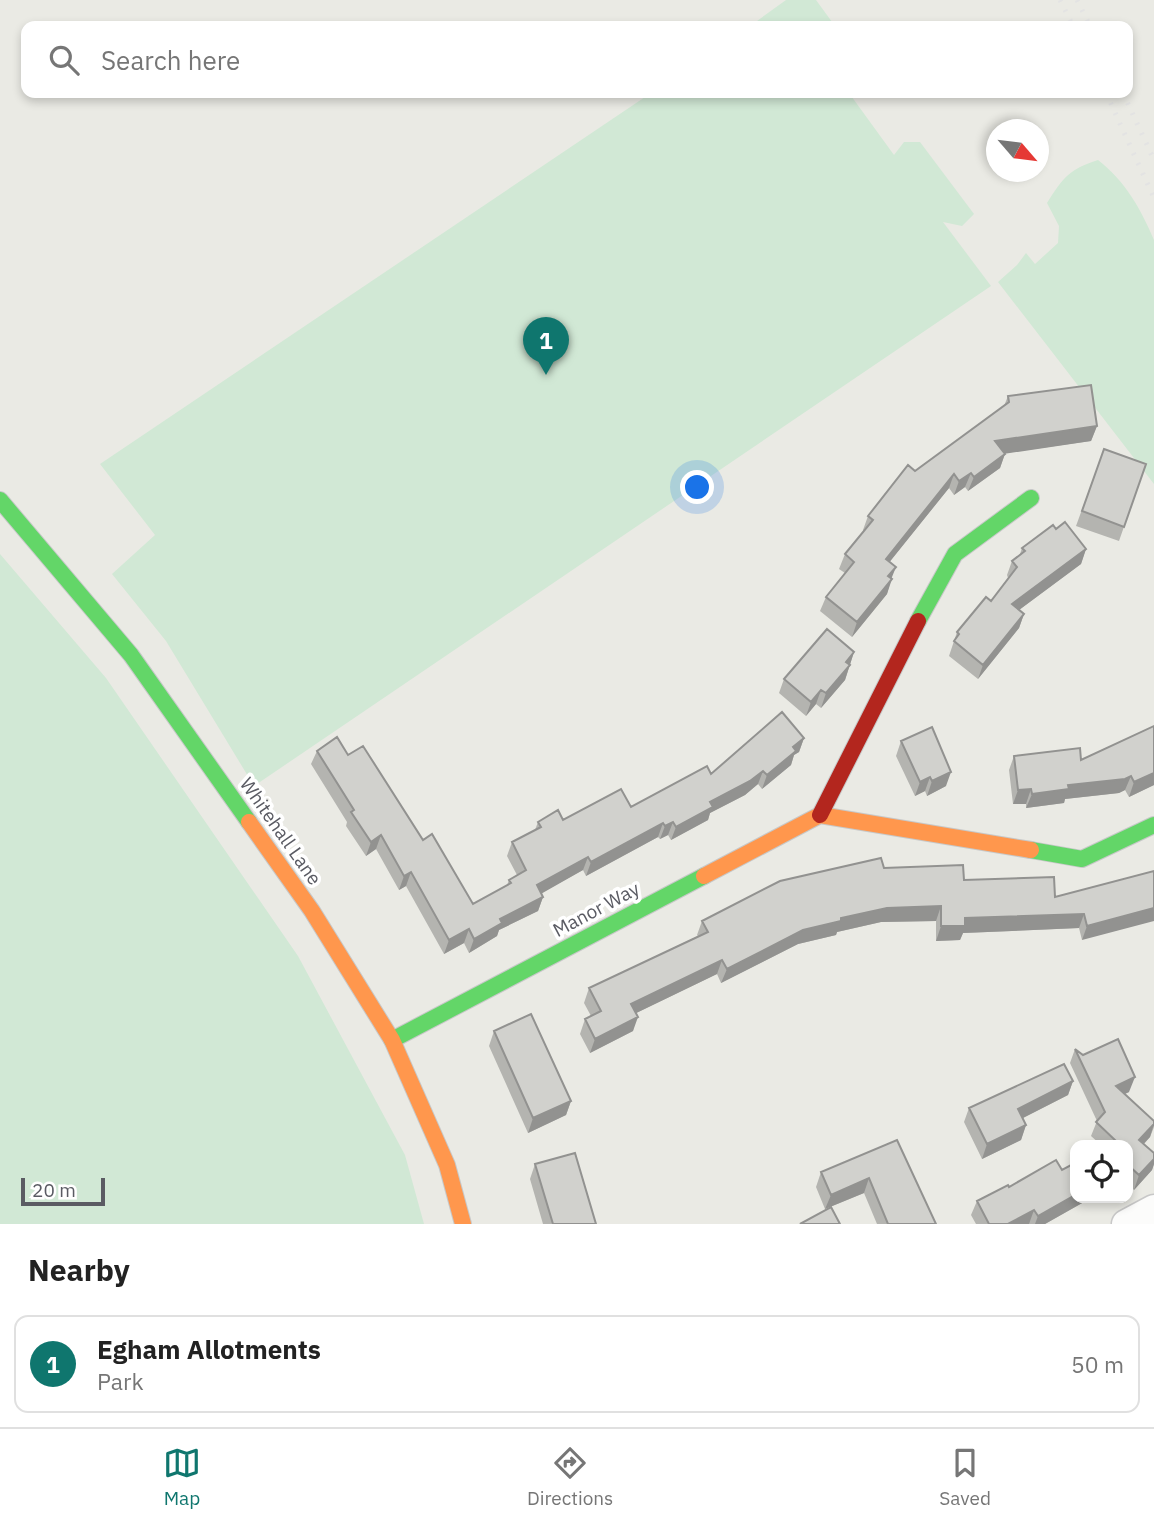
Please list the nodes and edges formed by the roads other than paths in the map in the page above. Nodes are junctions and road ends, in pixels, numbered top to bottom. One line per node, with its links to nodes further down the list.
1 (1031, 498): 3 (street)
2 (0, 500): 5 (street, Whitehall Lane)
3 (820, 815): 4 (street); 5 (street, Manor Way)
4 (1154, 825)
5 (392, 1040): 7 (street, Whitehall Lane)
6 (1154, 1209): 8 (street)
7 (463, 1224)
8 (1126, 1224)

